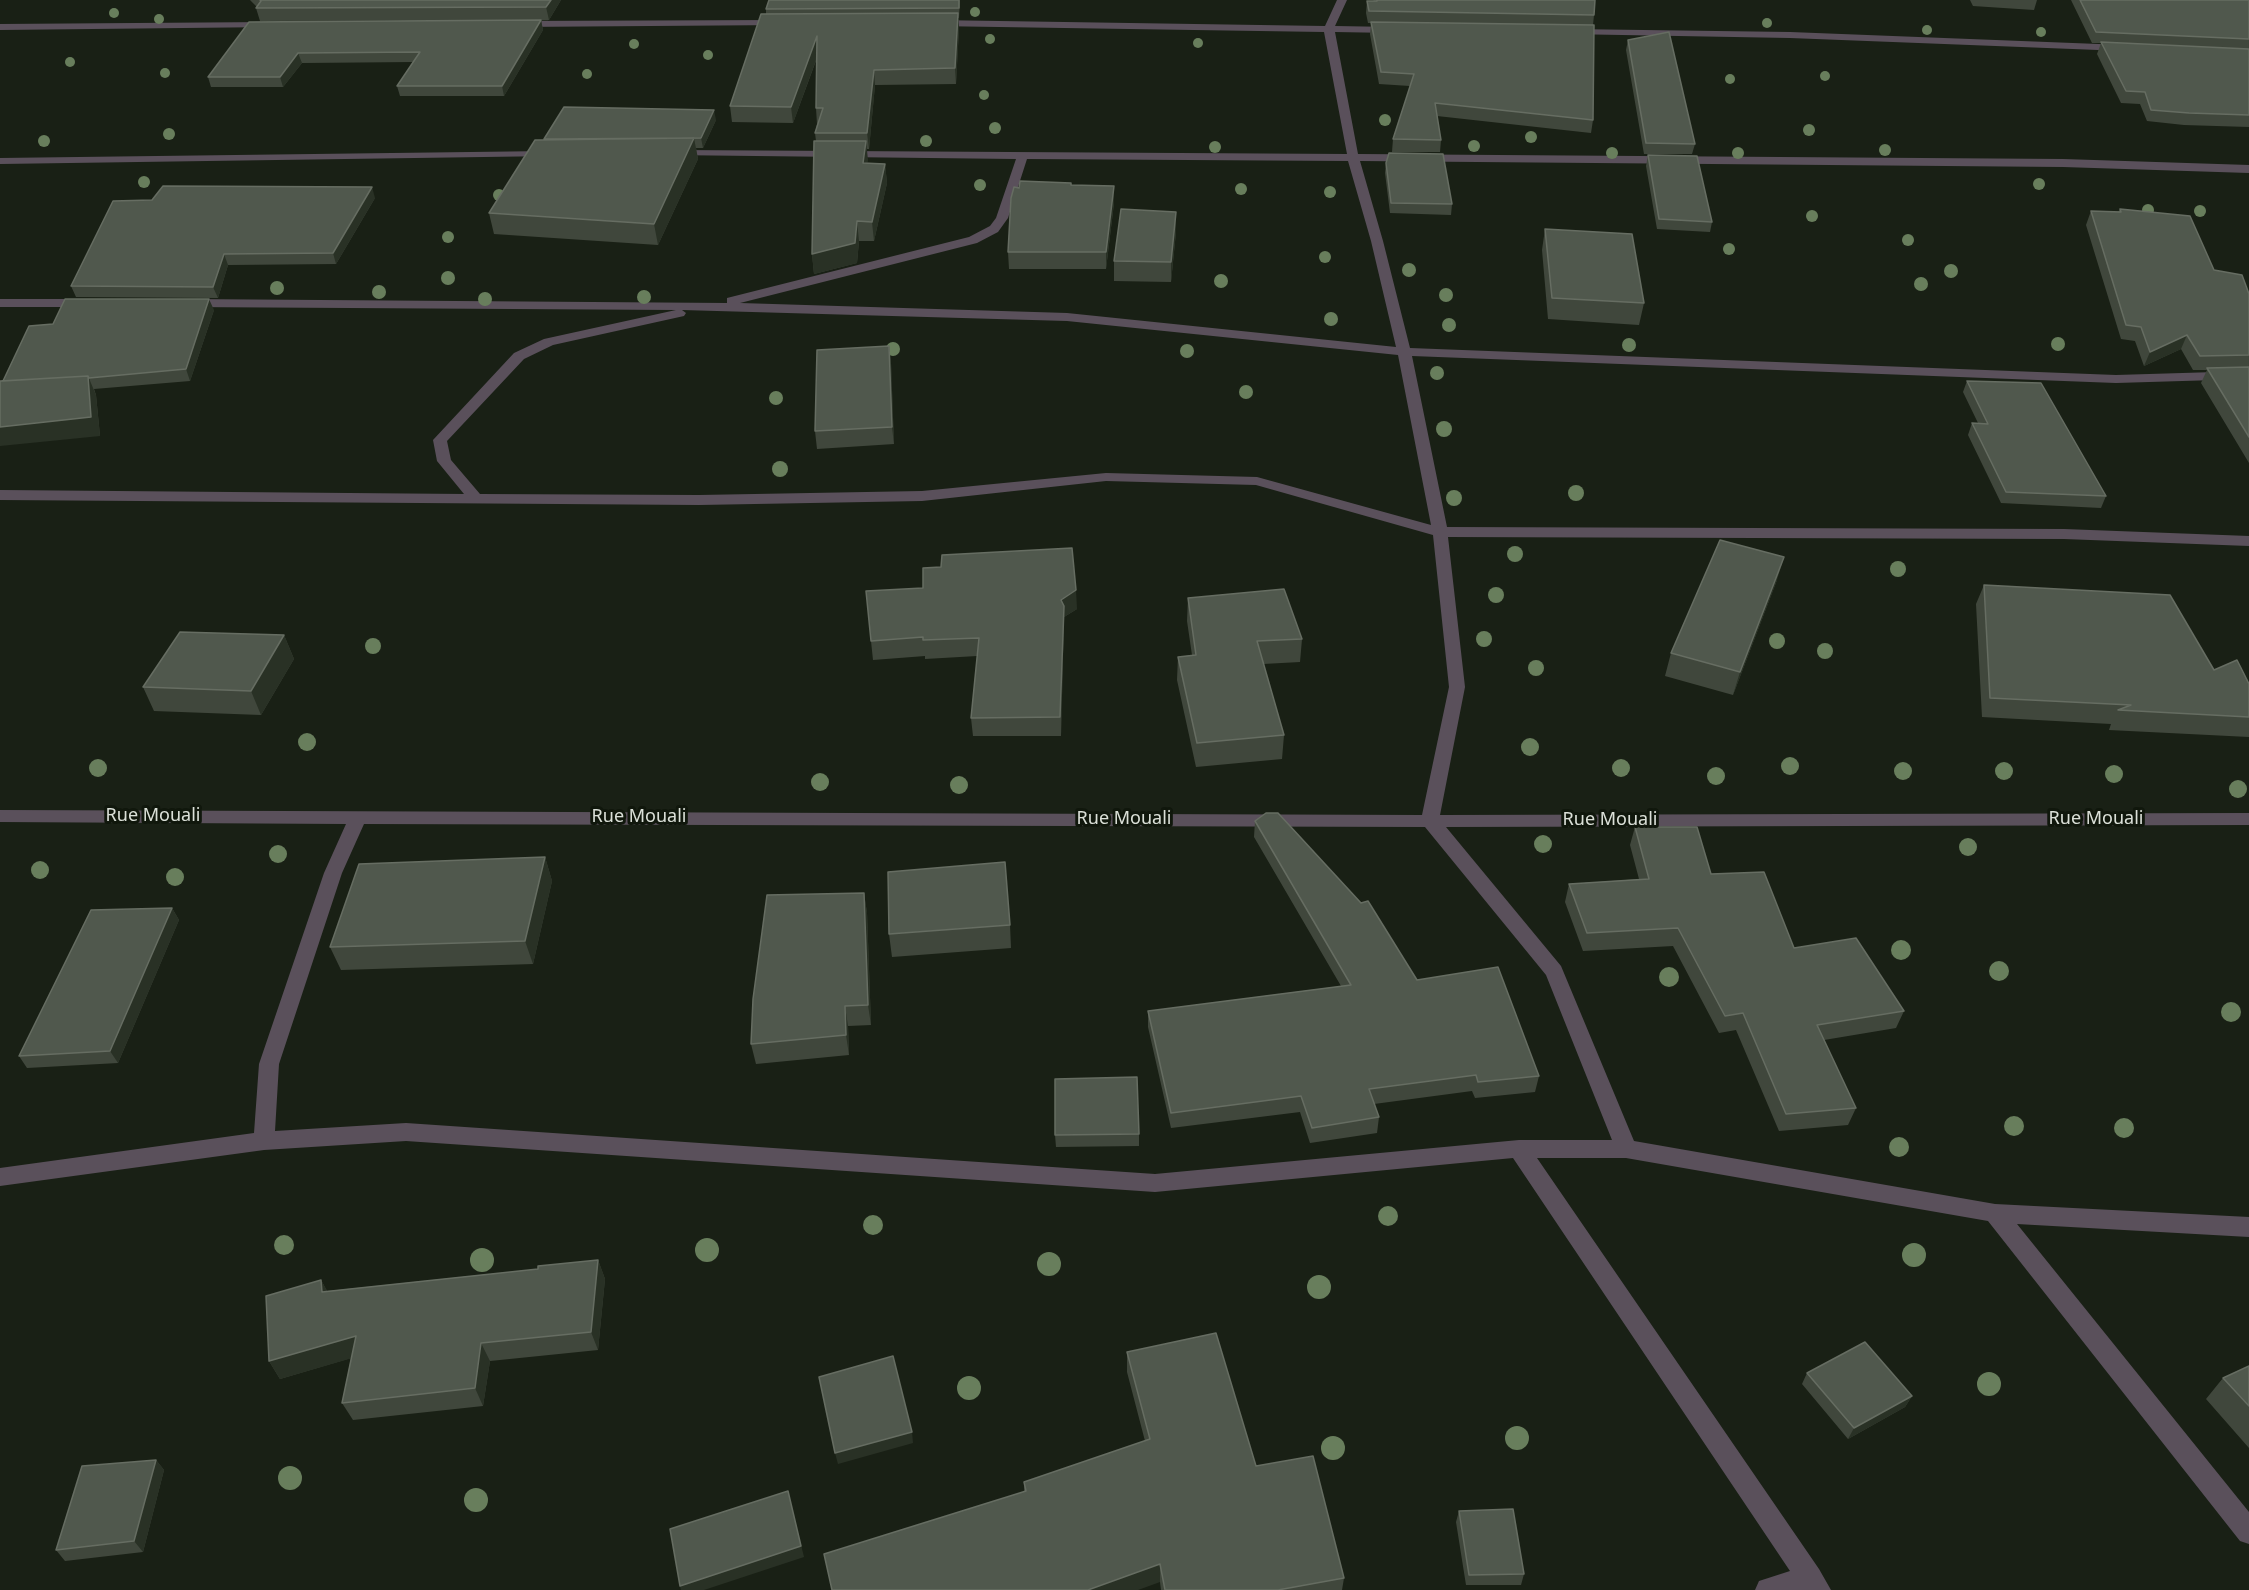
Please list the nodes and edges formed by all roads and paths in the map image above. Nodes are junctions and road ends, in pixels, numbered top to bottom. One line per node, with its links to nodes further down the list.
1 (1342, 0): 7 (street)
2 (796, 23): 4 (street)
3 (927, 23): 7 (street)
4 (511, 24)
5 (286, 25): 6 (street)
6 (0, 27)
7 (1329, 29): 8 (street); 14 (street)
8 (1400, 30)
9 (1554, 32): 10 (street)
10 (2137, 49)
11 (664, 153): 13 (street)
12 (557, 154): 15 (street)
13 (1023, 155): 14 (street); 20 (street)
14 (1353, 158): 16 (street); 21 (street)
15 (0, 161)
16 (2249, 169)
17 (0, 303): 18 (street)
18 (103, 303)
19 (174, 303): 20 (street)
20 (711, 306): 21 (street); 24 (street)
21 (1404, 352): 22 (street); 25 (street)
22 (2249, 375)
23 (0, 495): 24 (street)
24 (476, 499): 25 (street)
25 (1440, 532): 26 (street); 30 (street)
26 (2249, 541)
27 (0, 816): 28 (street, Rue Mouali)
28 (358, 816): 30 (street, Rue Mouali); 31 (street)
29 (2249, 819): 30 (street, Rue Mouali)
30 (1430, 820): 33 (street)
31 (264, 1141): 32 (street); 34 (street)
32 (1520, 1149): 33 (street); 38 (street)
33 (1626, 1149): 35 (street)
34 (0, 1177)
35 (1995, 1213): 36 (street); 37 (street)
36 (2249, 1227)
37 (2249, 1532)
38 (1814, 1584): 39 (street)
39 (1768, 1590)

